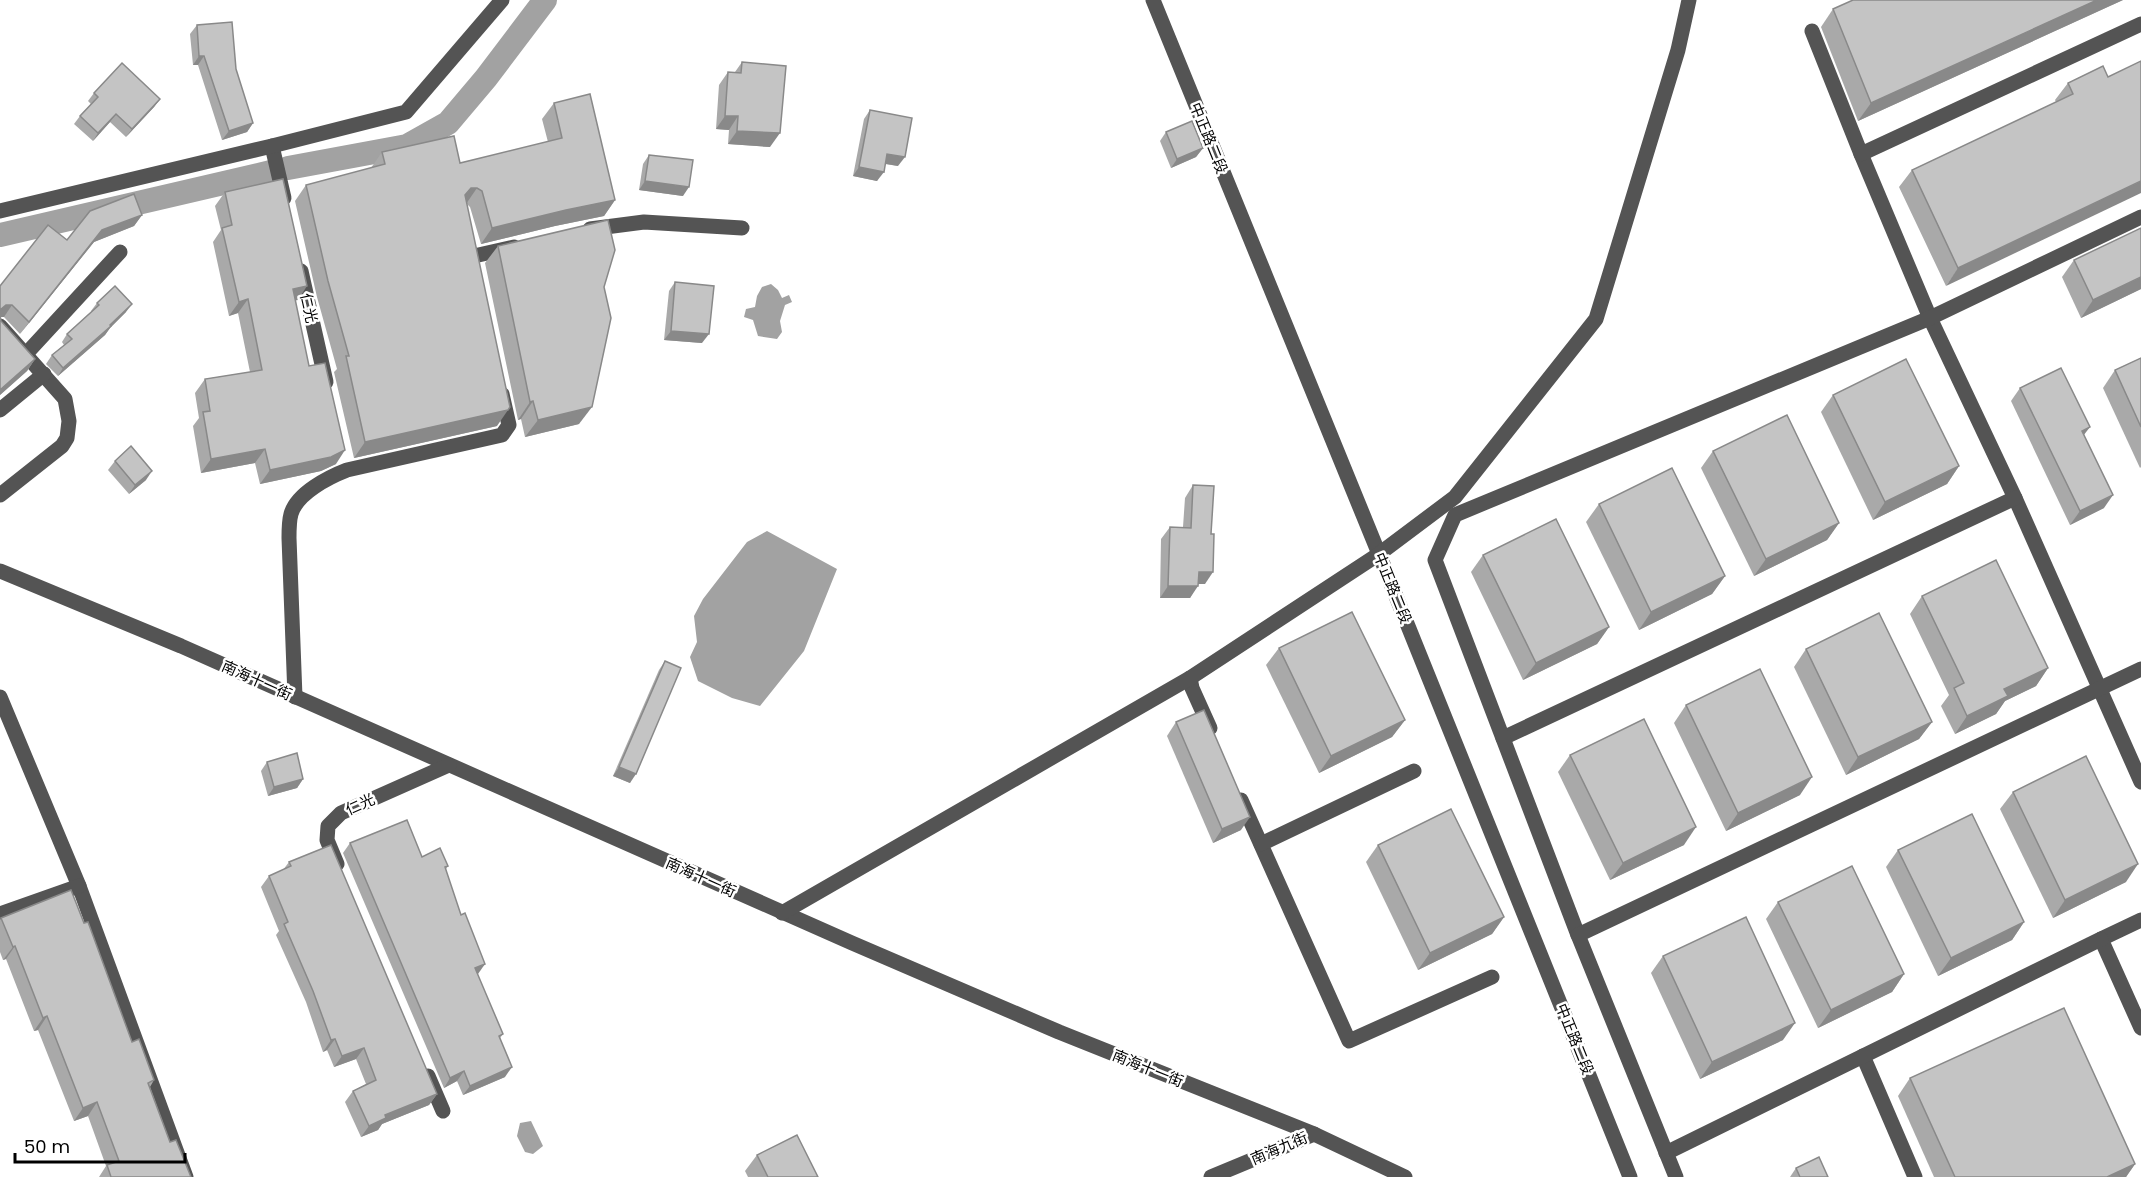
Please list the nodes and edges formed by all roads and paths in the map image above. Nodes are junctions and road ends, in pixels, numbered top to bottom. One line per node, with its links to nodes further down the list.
1 (502, 0): 6 (street)
2 (1153, 0): 26 (street, 中正路二段)
3 (1689, 0): 26 (street)
4 (2141, 24): 7 (street)
5 (1812, 31): 7 (street)
6 (272, 146): 8 (street); 9 (street)
7 (1861, 154): 17 (street)
8 (0, 211)
9 (288, 216)
10 (2141, 217): 17 (street)
11 (742, 228): 12 (street)
12 (576, 231)
13 (531, 242): 15 (street)
14 (120, 252): 19 (street)
15 (474, 256)
16 (299, 262): 22 (street, 仁光)
17 (1930, 318): 25 (street); 33 (street)
18 (0, 326): 19 (street)
19 (26, 354): 20 (street)
20 (44, 374): 23 (street); 24 (street)
21 (500, 380): 32 (street)
22 (331, 400)
23 (0, 410)
24 (0, 495)
25 (2015, 498): 30 (street); 33 (street)
26 (1379, 554): 29 (street); 57 (street, 中正路二段)
27 (0, 571): 32 (street, 南海十一街)
28 (2141, 669): 30 (street)
29 (1190, 678): 34 (street); 42 (street)
30 (2101, 688): 38 (street); 45 (street)
31 (0, 697): 41 (street)
32 (295, 697): 35 (street, 南海十一街)
33 (1503, 738): 45 (street)
34 (1215, 740)
35 (449, 765): 40 (street, 仁光); 42 (street, 南海十一街)
36 (1414, 771): 39 (street)
37 (1233, 782): 39 (street)
38 (2141, 782)
39 (1262, 844): 47 (street)
40 (344, 882)
41 (79, 886): 43 (street); 54 (street)
42 (782, 913): 52 (street, 南海十一街)
43 (0, 914)
44 (2141, 920): 46 (street)
45 (1578, 935): 53 (street)
46 (2101, 939): 48 (street); 49 (street)
47 (1492, 977)
48 (2141, 1028)
49 (1863, 1056): 53 (street); 59 (street)
50 (424, 1067): 51 (street)
51 (443, 1110)
52 (1314, 1134): 55 (street, 南海九街); 56 (street, 南海十一街)
53 (1666, 1153): 58 (street)
54 (186, 1177)
55 (1211, 1177)
56 (1405, 1177)
57 (1630, 1177)
58 (1676, 1177)
59 (1915, 1177)

